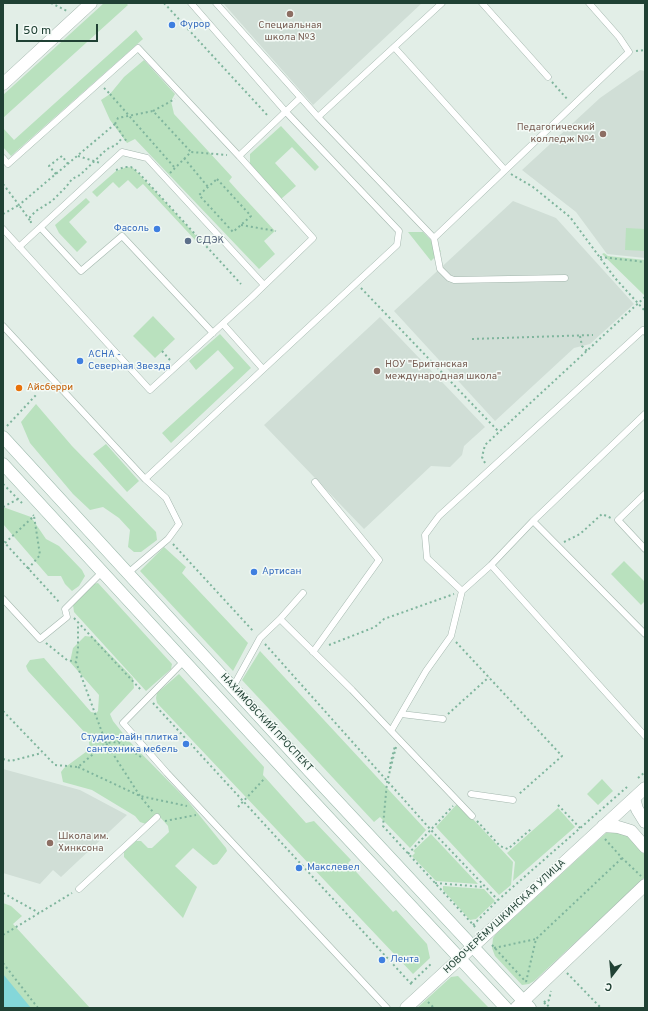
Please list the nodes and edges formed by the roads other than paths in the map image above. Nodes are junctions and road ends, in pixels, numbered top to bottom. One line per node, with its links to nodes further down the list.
1 (91, 3): 9 (main road)
2 (191, 3): 11 (lane)
3 (216, 3): 10 (lane)
4 (442, 3): 7 (lane)
5 (482, 3): 8 (lane)
6 (589, 3): 15 (lane)
7 (394, 47): 12 (lane); 15 (lane)
8 (548, 77)
9 (3, 84)
10 (300, 98): 11 (lane); 12 (lane)
11 (286, 112): 13 (lane); 26 (lane)
12 (318, 117): 18 (lane)
13 (239, 156): 14 (lane); 21 (lane)
14 (3, 158)
15 (505, 170): 18 (lane)
16 (41, 228): 19 (lane); 21 (lane); 25 (lane)
17 (3, 229): 19 (lane)
18 (434, 238): 20 (lane)
19 (19, 247): 25 (lane)
20 (566, 278)
21 (264, 285): 22 (lane)
22 (223, 324): 25 (lane); 26 (lane)
23 (3, 326): 30 (lane)
24 (645, 332): 38 (lane)
25 (213, 333)
26 (263, 369): 30 (lane)
27 (645, 414): 33 (lane)
28 (5, 431): 37 (main road, НАХИМОВСКИЙ ПРОСПЕКТ)
29 (3, 464): 36 (main road, НАХИМОВСКИЙ ПРОСПЕКТ)
30 (145, 478): 37 (lane)
31 (315, 482): 43 (lane)
32 (645, 494): 34 (lane)
33 (534, 521): 35 (lane); 42 (lane)
34 (645, 549)
35 (492, 565): 38 (lane); 49 (lane)
36 (102, 572): 40 (lane); 44 (main road, НАХИМОВСКИЙ ПРОСПЕКТ)
37 (128, 573): 45 (main road, НАХИМОВСКИЙ ПРОСПЕКТ)
38 (462, 591): 46 (lane)
39 (304, 593): 41 (lane)
40 (3, 599)
41 (280, 619): 43 (lane); 45 (lane)
42 (645, 634)
43 (313, 652): 48 (lane)
44 (184, 661): 62 (main road, НАХИМОВСКИЙ ПРОСПЕКТ); 64 (lane)
45 (233, 687): 61 (main road, НАХИМОВСКИЙ ПРОСПЕКТ)
46 (401, 714): 47 (lane); 48 (lane)
47 (443, 719)
48 (391, 731): 54 (lane)
49 (645, 736)
50 (645, 788): 52 (main road, НОВОЧЕРЁМУШКИНСКАЯ УЛИЦА)
51 (471, 794): 53 (lane)
52 (634, 798): 56 (main road); 57 (main road, НОВОЧЕРЁМУШКИНСКАЯ УЛИЦА)
53 (513, 800)
54 (472, 816)
55 (159, 819): 60 (lane)
56 (645, 822)
57 (603, 831): 58 (main road); 61 (main road, НОВОЧЕРЁМУШКИНСКАЯ УЛИЦА)
58 (645, 847)
59 (644, 883): 63 (main road)
60 (79, 890)
61 (473, 946): 62 (main road, НОВОЧЕРЁМУШКИНСКАЯ УЛИЦА); 63 (main road, НАХИМОВСКИЙ ПРОСПЕКТ)
62 (460, 959): 65 (main road, НОВОЧЕРЁМУШКИНСКАЯ УЛИЦА); 66 (main road, НАХИМОВСКИЙ ПРОСПЕКТ)
63 (524, 1006)
64 (387, 1008)
65 (406, 1008)
66 (506, 1008)

